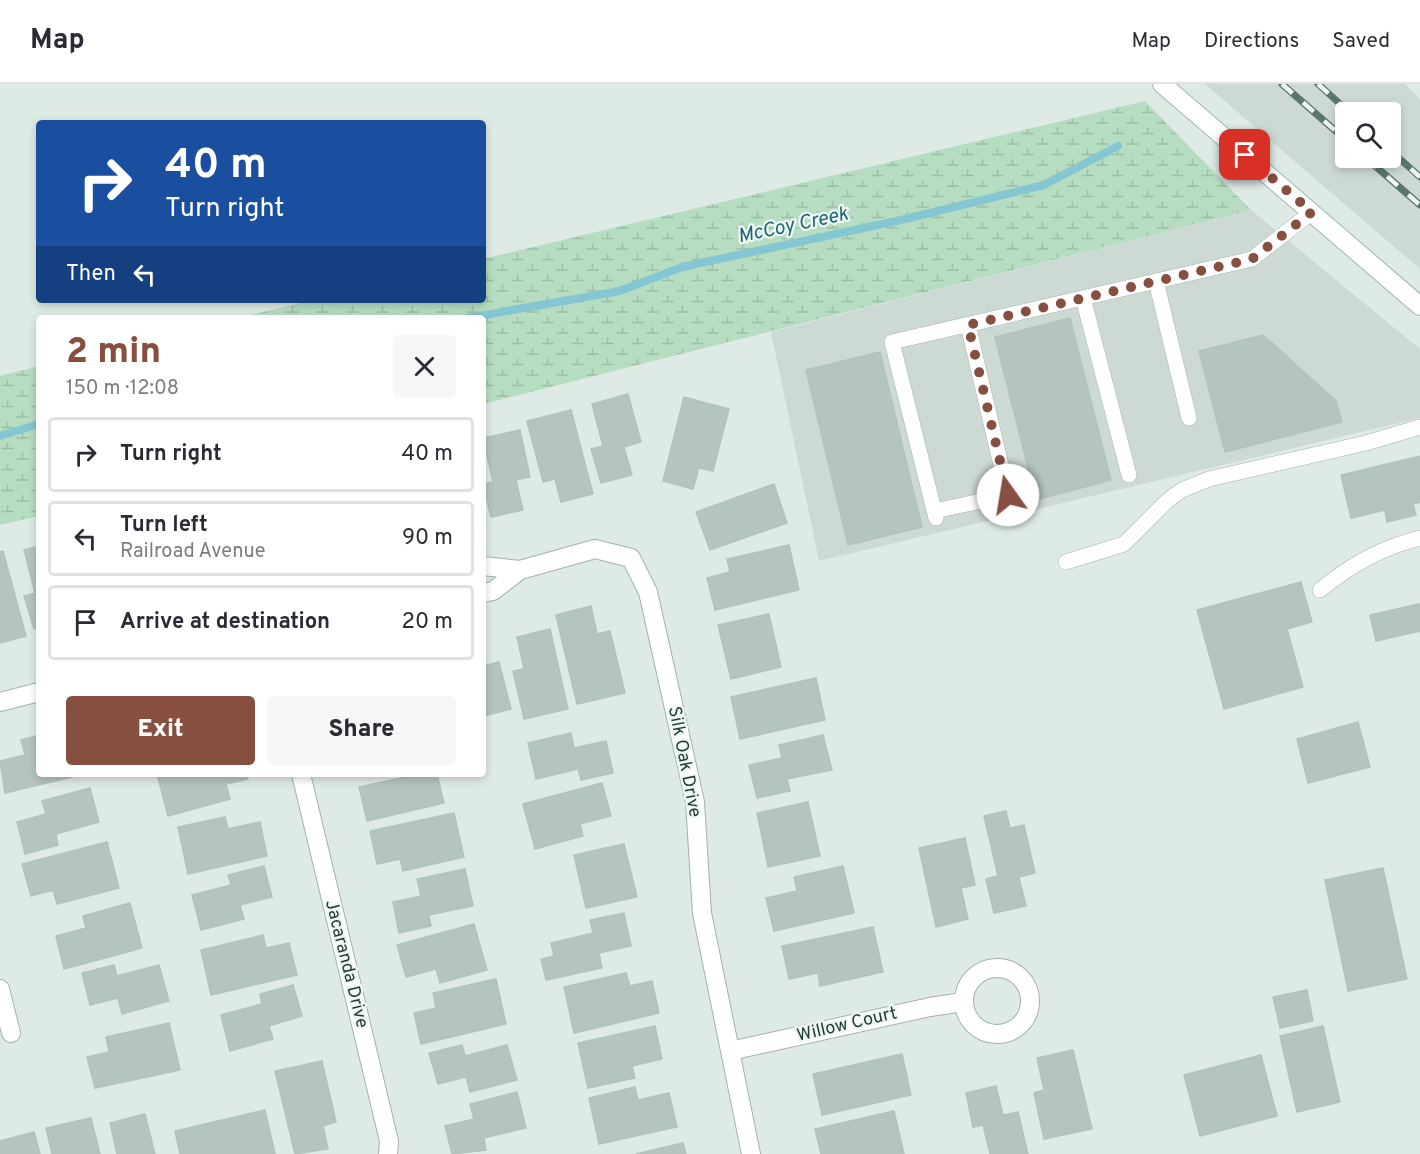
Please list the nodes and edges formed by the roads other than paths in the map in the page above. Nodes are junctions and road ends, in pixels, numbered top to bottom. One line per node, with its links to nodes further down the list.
1 (1162, 84): 2 (street)
2 (1312, 212): 3 (lane); 5 (street)
3 (1156, 281): 4 (lane); 7 (lane)
4 (1083, 298): 6 (lane); 9 (lane)
5 (1420, 306)
6 (968, 325): 6 (lane)
7 (1189, 418)
8 (1420, 427): 11 (lane)
9 (1129, 475)
10 (1420, 538): 14 (lane)
11 (1066, 562)
12 (486, 566): 13 (street, Silk Oak Drive)
13 (520, 570): 15 (street, Silk Oak Drive); 22 (street, Silk Oak Drive)
14 (1320, 591)
15 (486, 592)
16 (36, 693): 17 (street)
17 (0, 702)
18 (302, 777): 23 (street, Jacaranda Drive)
19 (0, 989): 21 (street)
20 (963, 1002): 22 (street, Willow Court)
21 (11, 1033)
22 (730, 1051): 24 (street, Silk Oak Drive)
23 (388, 1154)
24 (750, 1154)

